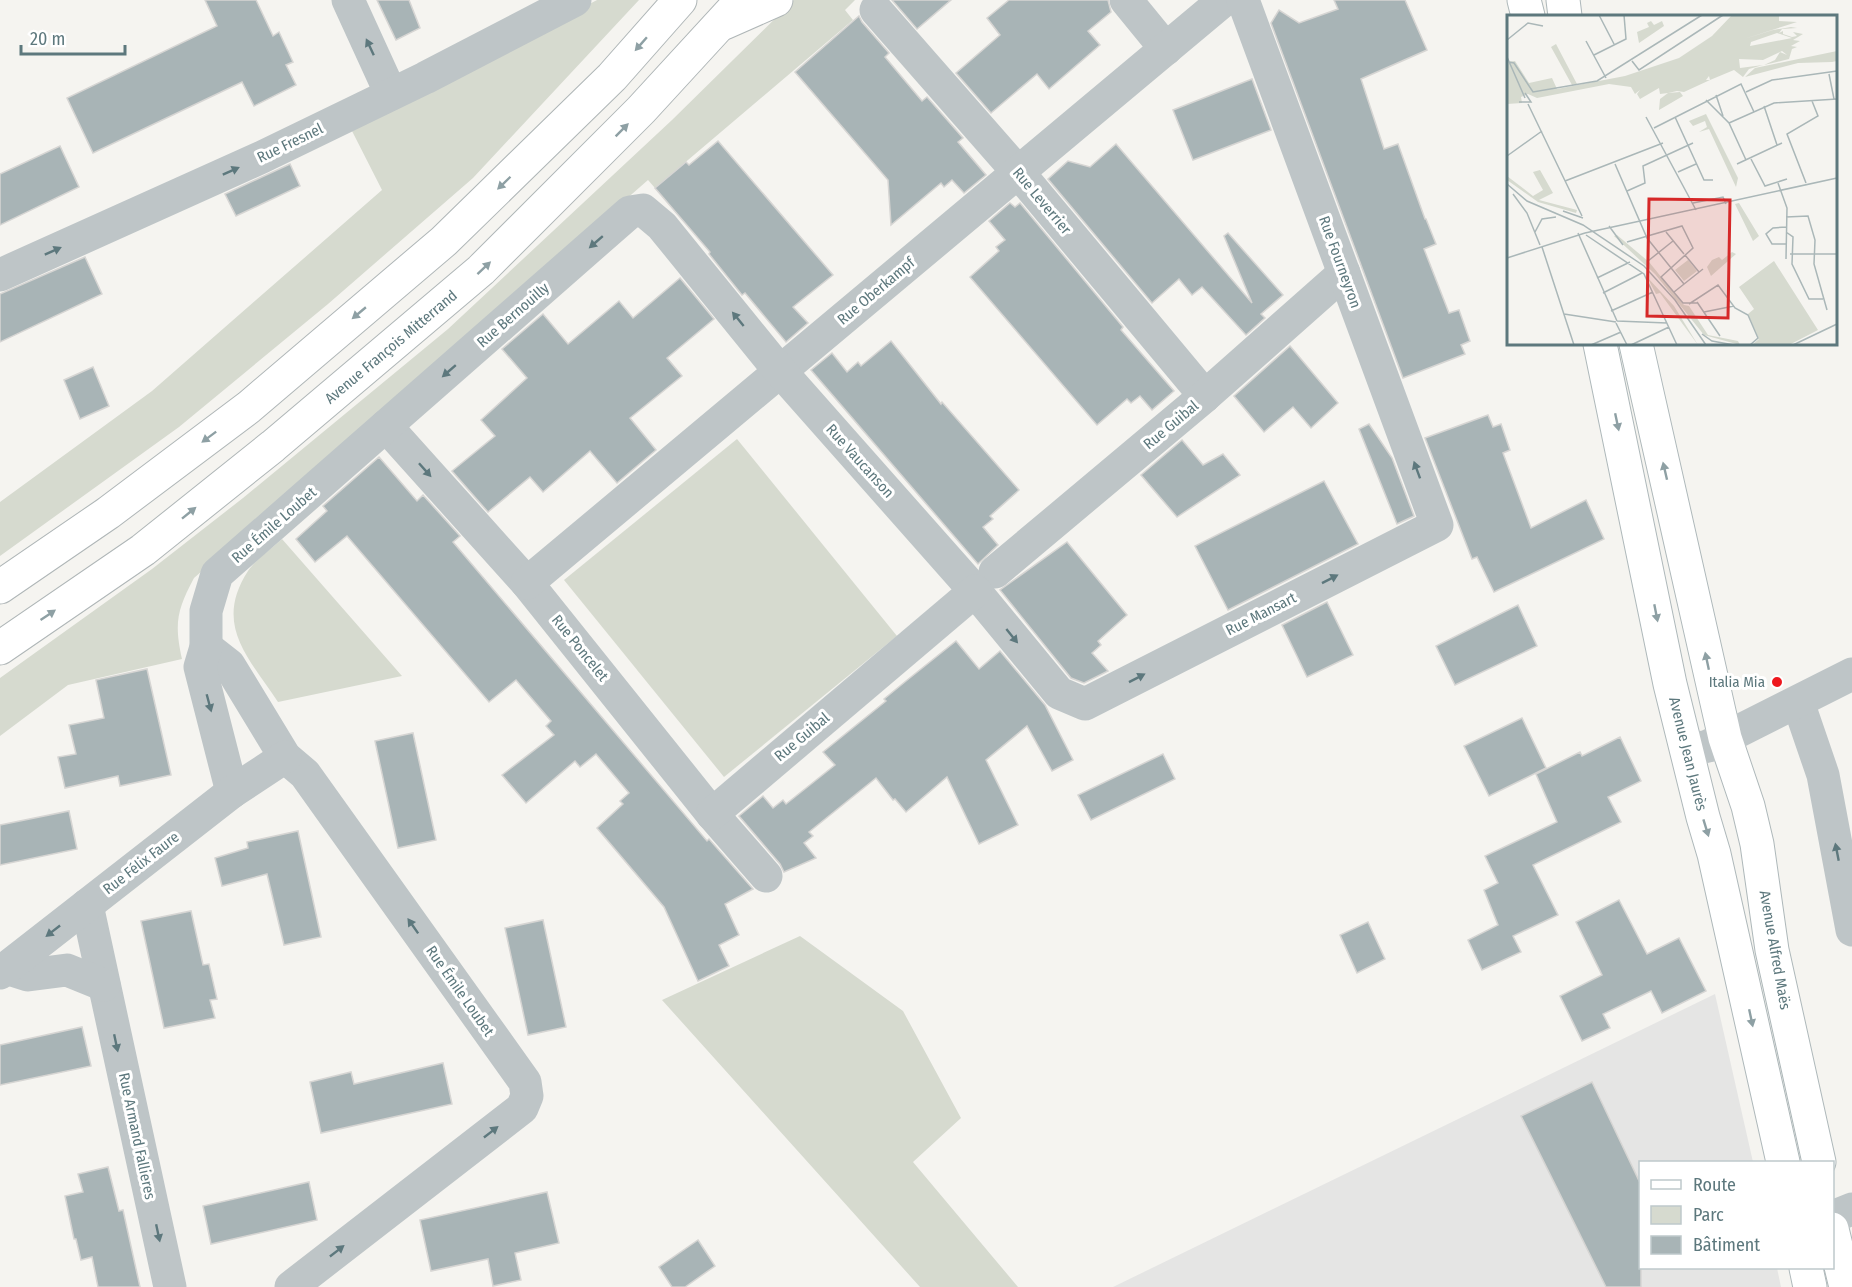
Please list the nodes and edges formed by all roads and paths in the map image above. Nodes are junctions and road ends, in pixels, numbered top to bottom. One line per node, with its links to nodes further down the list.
1 (348, 0): 15 (street, one-way to 1)
2 (575, 0): 15 (street, Rue Fresnel)
3 (680, 0): 28 (main road, one-way to 28)
4 (776, 0): 11 (main road)
5 (1126, 0): 14 (street)
6 (1224, 0): 14 (street, Rue Oberkampf)
7 (1243, 0): 19 (street, Rue Fourneyron)
8 (1524, 0): 12 (main road)
9 (1563, 0): 13 (main road)
10 (876, 10): 16 (street, Rue Leverrier)
11 (732, 12): 30 (main road, Avenue François Mitterrand, one-way to 11)
12 (1528, 15)
13 (1565, 15)
14 (1166, 49): 16 (street, Rue Oberkampf)
15 (391, 94): 18 (street, Rue Fresnel, one-way to 15)
16 (1018, 172): 22 (street, Rue Oberkampf); 23 (street, Rue Leverrier)
17 (642, 210): 22 (street, Rue Vaucanson, one-way to 17); 24 (street, Rue Bernouilly, one-way to 24)
18 (0, 276)
19 (1345, 277): 23 (street, Rue Guibal); 25 (street, Rue Fourneyron, one-way to 19)
20 (1600, 345): 35 (main road, Avenue Jean Jaurès, one-way to 35)
21 (1636, 345): 34 (main road, one-way to 21)
22 (777, 368): 26 (street, Rue Oberkampf); 27 (street, Rue Vaucanson)
23 (1205, 396): 27 (street, Rue Guibal)
24 (386, 426): 26 (street, Rue Poncelet, one-way to 26); 29 (street, Rue Émile Loubet)
25 (1437, 525): 33 (street, Rue Mansart, one-way to 25)
26 (524, 579): 38 (street, Rue Poncelet)
27 (985, 582): 33 (street, Rue Vaucanson, one-way to 33); 38 (street, Rue Guibal)
28 (0, 587)
29 (206, 646): 36 (street, Rue Émile Loubet); 37 (street, Rue Émile Loubet, one-way to 37)
30 (0, 648)
31 (1852, 674): 32 (street)
32 (1798, 702): 34 (street); 41 (street, one-way to 32)
33 (1085, 704)
34 (1725, 738): 35 (street); 45 (main road, Avenue Alfred Maës)
35 (1688, 751): 44 (main road, Avenue Jean Jaurès, one-way to 44)
36 (285, 757): 37 (street, Rue Félix Faure); 51 (street, Rue Émile Loubet, one-way to 36)
37 (232, 792): 40 (street, Rue Félix Faure)
38 (712, 814): 39 (street, Rue Poncelet)
39 (766, 876)
40 (87, 905): 42 (street, Rue Félix Faure, one-way to 42); 43 (street, Rue Armand Fallieres)
41 (1852, 930)
42 (3, 970): 43 (street)
43 (104, 985): 50 (street, Rue Armand Fallieres, one-way to 50)
44 (1783, 1161)
45 (1819, 1161)
46 (1852, 1209): 47 (street)
47 (1834, 1217)
48 (1834, 1233): 53 (main road)
49 (1806, 1269): 52 (main road)
50 (170, 1287)
51 (291, 1287)
52 (1810, 1287)
53 (1846, 1287)

